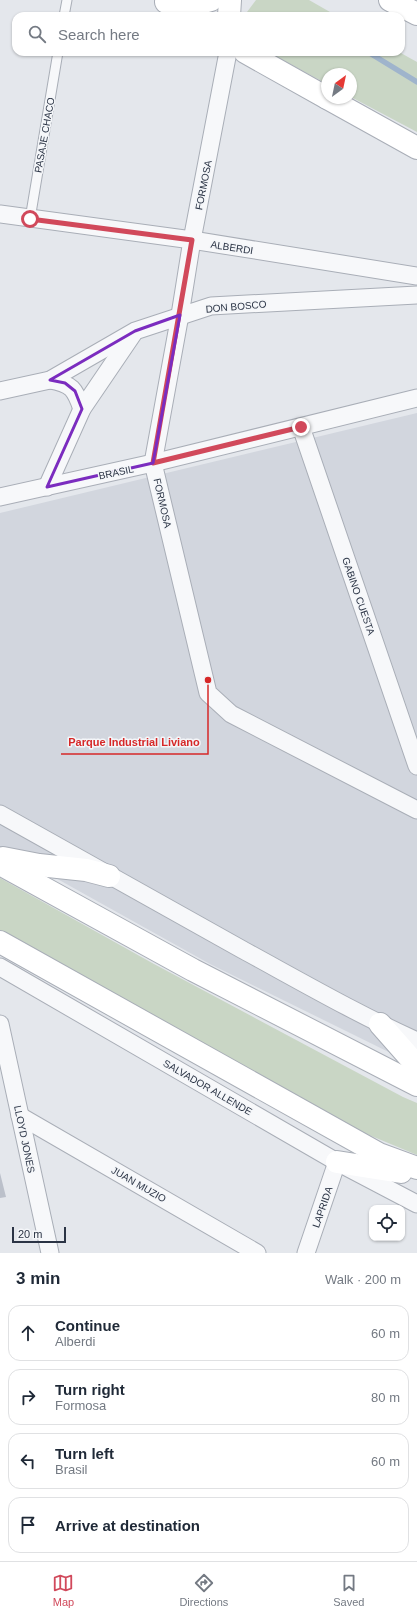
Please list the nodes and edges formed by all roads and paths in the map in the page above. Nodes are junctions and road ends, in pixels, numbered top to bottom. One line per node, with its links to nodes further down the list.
1 (67, 0): 6 (lane)
2 (211, 0): 5 (main road)
3 (230, 0): 8 (main road)
4 (390, 0): 9 (main road)
5 (164, 1): 7 (main road)
6 (65, 12)
7 (181, 12)
8 (229, 12)
9 (417, 14)
10 (57, 56): 17 (lane, PASAJE CHACO)
11 (227, 56): 18 (street, FORMOSA)
12 (252, 56): 13 (main road)
13 (321, 95)
14 (338, 104): 15 (main road)
15 (417, 148)
16 (0, 214): 17 (street, ALBERDI)
17 (30, 219): 18 (street, ALBERDI)
18 (192, 240): 19 (street, ALBERDI); 21 (street, FORMOSA)
19 (417, 276)
20 (417, 295): 21 (street, DON BOSCO)
21 (180, 315): 22 (street, DON BOSCO); 28 (street, FORMOSA)
22 (135, 331): 23 (street, DON BOSCO); 26 (street)
23 (50, 380): 24 (street, DON BOSCO); 26 (street)
24 (0, 391)
25 (417, 398): 27 (street, BRASIL)
26 (82, 409): 29 (street)
27 (301, 427): 28 (street, BRASIL); 31 (street, GABINO CUESTA)
28 (153, 463): 29 (street, BRASIL); 32 (street, FORMOSA)
29 (46, 487): 30 (street, BRASIL)
30 (0, 497)
31 (417, 766)
32 (417, 810)
33 (0, 814): 36 (street)
34 (0, 857): 36 (main road)
35 (0, 864): 43 (main road)
36 (110, 876): 40 (street)
37 (0, 942): 46 (main road)
38 (0, 967): 45 (street, SALVADOR ALLENDE)
39 (0, 1024): 44 (street, LLOYD JONES)
40 (380, 1024): 41 (street); 42 (main road)
41 (417, 1041)
42 (417, 1066)
43 (417, 1085)
44 (20, 1116): 49 (street, LLOYD JONES); 50 (street, JUAN MUZIO)
45 (337, 1162): 47 (main road); 48 (street, SALVADOR ALLENDE); 51 (street, LAPRIDA)
46 (417, 1168)
47 (417, 1174)
48 (417, 1204)
49 (50, 1253)
50 (257, 1253)
51 (306, 1253)

